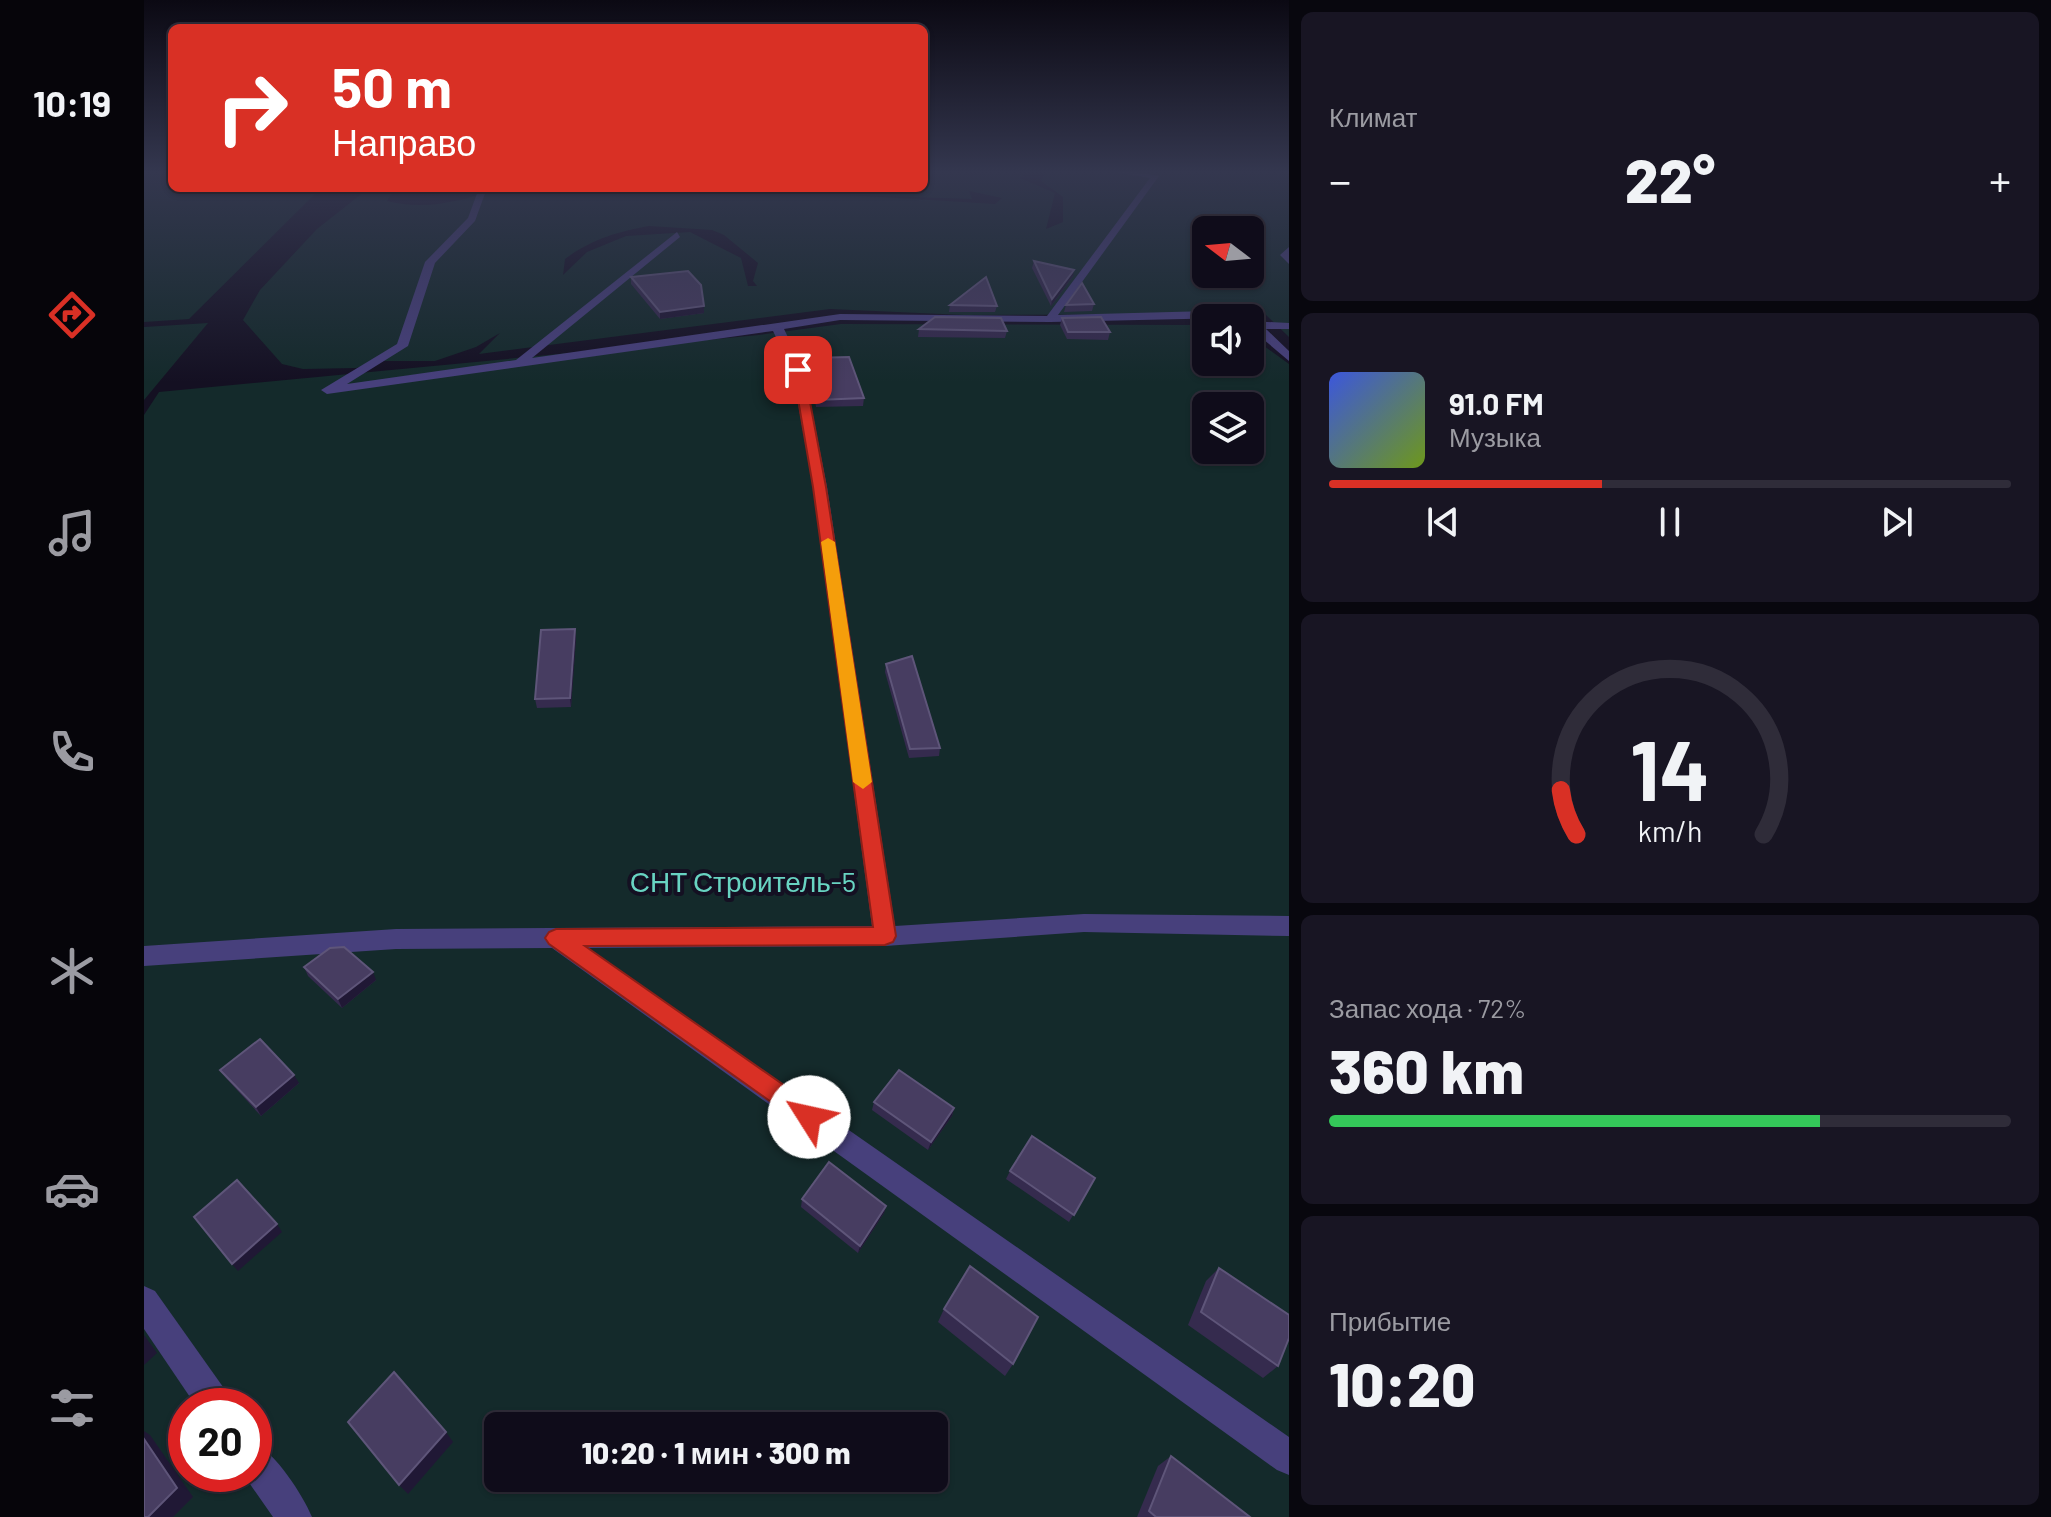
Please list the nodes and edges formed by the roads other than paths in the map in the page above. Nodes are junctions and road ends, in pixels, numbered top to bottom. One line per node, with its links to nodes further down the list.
1 (451, 241): 13 (street)
2 (670, 241): 13 (street)
3 (1107, 241): 7 (street)
4 (1289, 250): 5 (street)
5 (1289, 261)
6 (1192, 315): 7 (street)
7 (1050, 319): 10 (street)
8 (1264, 325): 9 (street)
9 (1289, 326)
10 (777, 327): 13 (street); 15 (street)
11 (1264, 335): 12 (street)
12 (1289, 357)
13 (519, 362)
14 (1289, 926): 15 (street)
15 (885, 936): 16 (street)
16 (556, 938): 17 (street); 20 (street)
17 (144, 956)
18 (144, 1302): 19 (street)
19 (204, 1388)
20 (1289, 1458)
21 (272, 1486): 22 (street)
22 (294, 1517)

